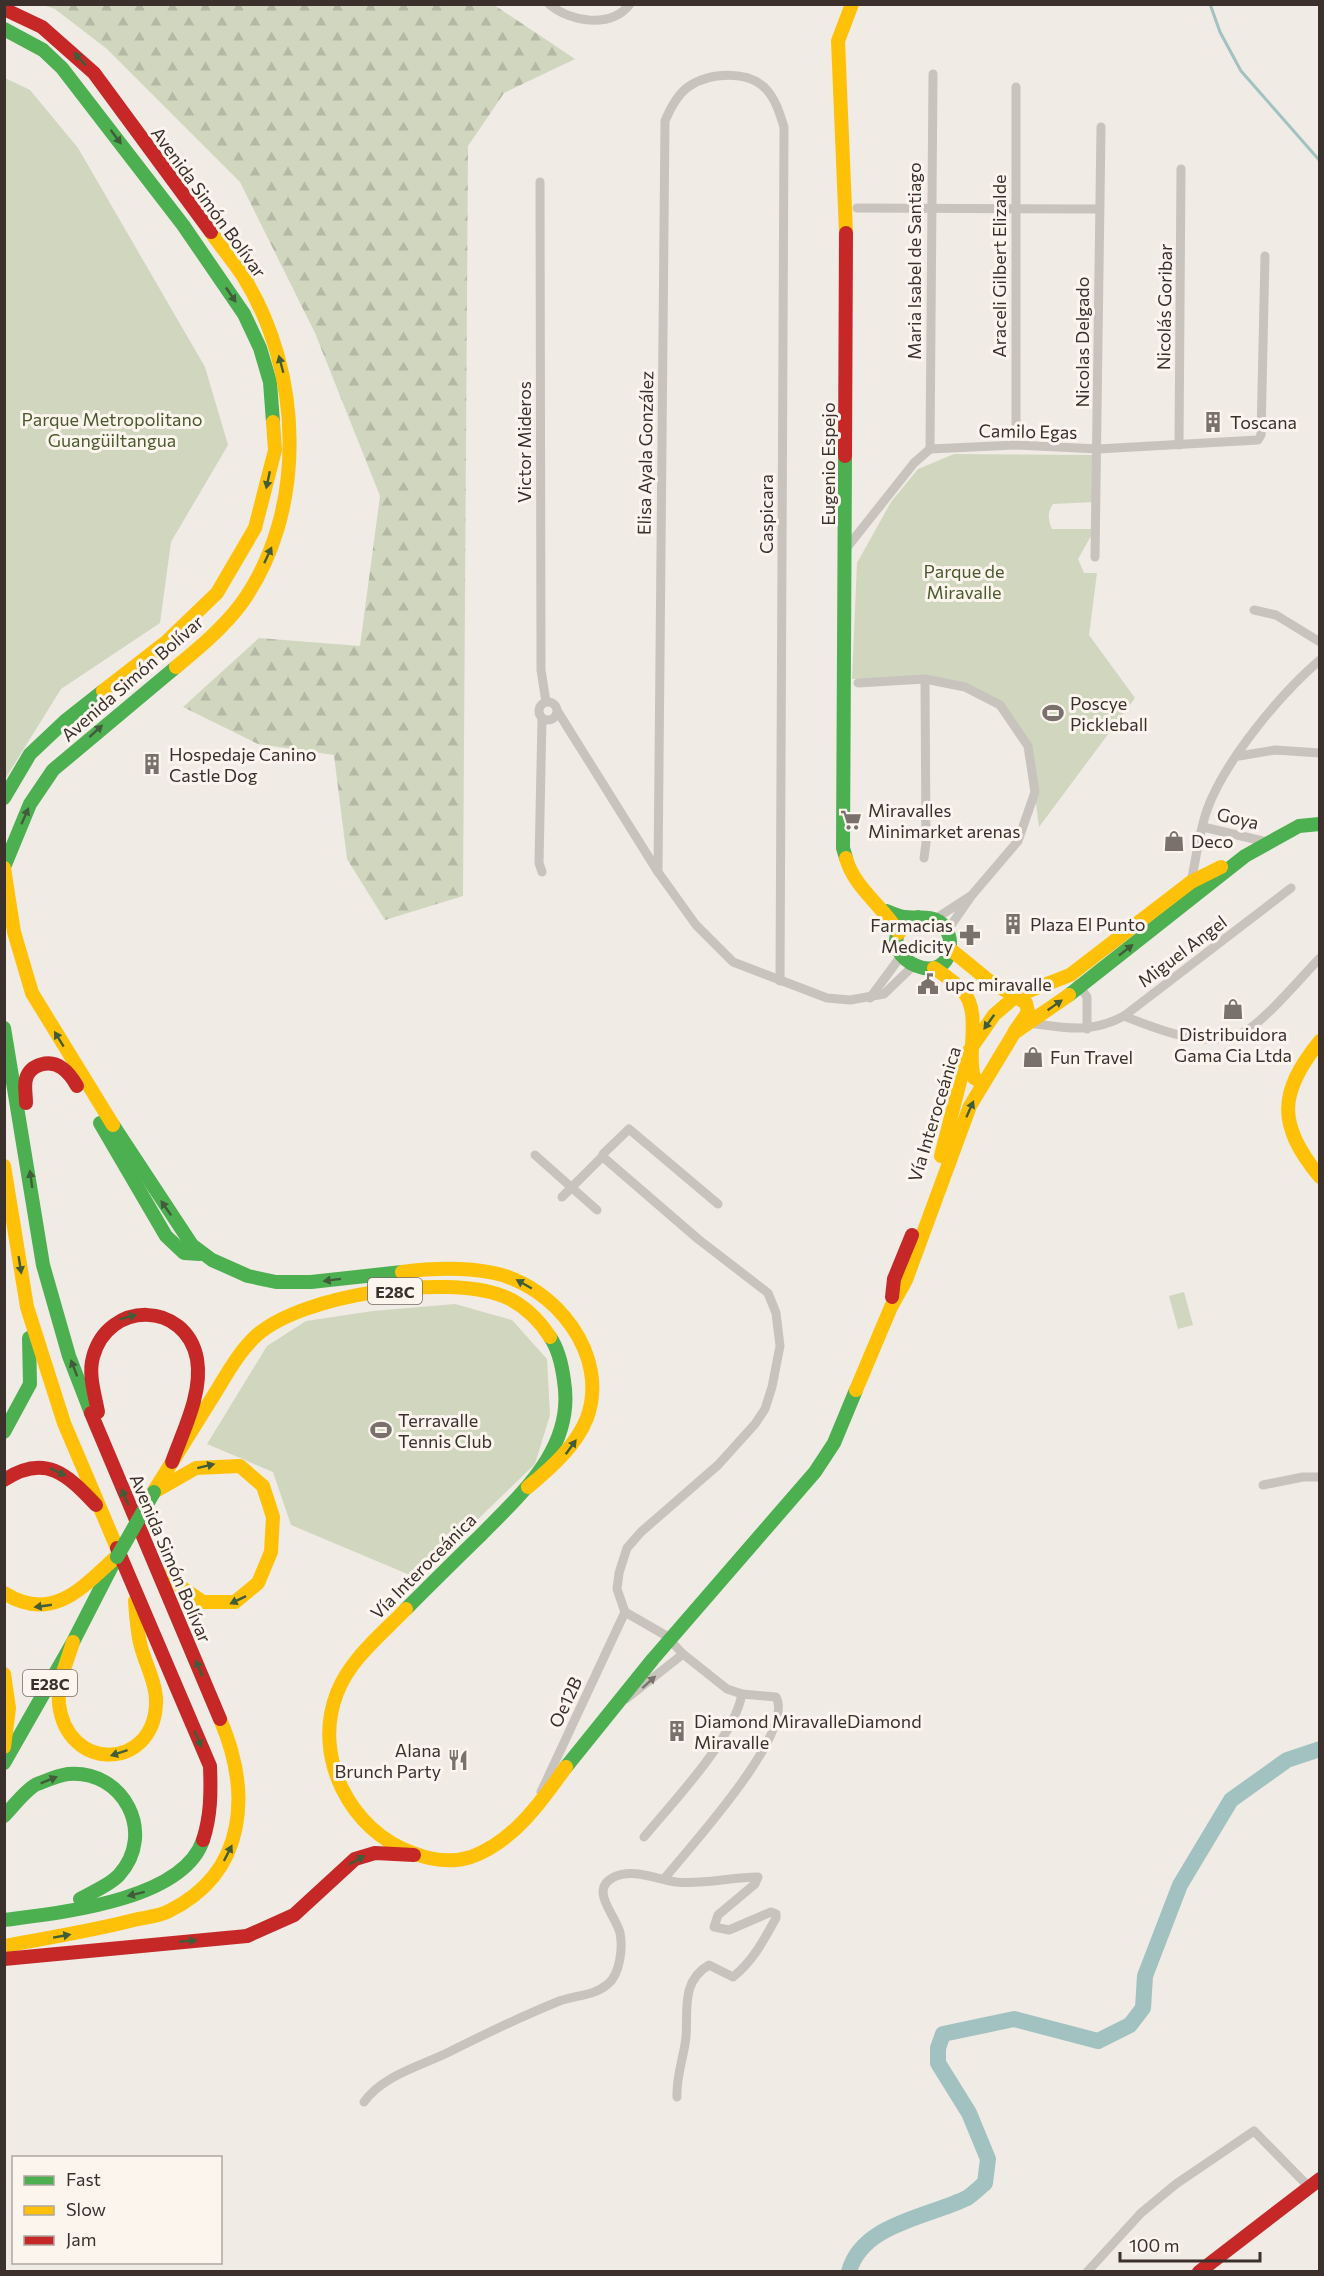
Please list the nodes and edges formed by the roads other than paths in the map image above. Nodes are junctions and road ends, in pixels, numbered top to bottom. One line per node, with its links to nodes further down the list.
1 (549, 4): 2 (street)
2 (630, 4)
3 (852, 4): 21 (main road, Eugenio Espejo)
4 (4, 9): 41 (main road, Avenida Simón Bolívar, one-way to 4)
5 (4, 29): 33 (main road, Avenida Simón Bolívar, one-way to 33)
6 (933, 74): 12 (street, Maria Isabel de Santiago)
7 (731, 75): 36 (street, Elisa Ayala González); 59 (street, Caspicara)
8 (1016, 87): 14 (street, Araceli Gilbert Elizalde)
9 (1101, 127): 15 (street, Nicolas Delgado)
10 (1181, 170): 18 (street, Nicolás Goribar)
11 (540, 182): 28 (street, Victor Mideros)
12 (931, 207): 13 (street); 14 (street); 19 (street, Maria Isabel de Santiago)
13 (857, 208)
14 (1016, 208): 15 (street); 17 (street, Araceli Gilbert Elizalde)
15 (1098, 209): 20 (street, Nicolas Delgado)
16 (1265, 256): 18 (street, Camilo Egas)
17 (1016, 445): 19 (street, Camilo Egas); 20 (street, Camilo Egas)
18 (1179, 445): 20 (street, Camilo Egas)
19 (930, 449): 21 (street)
20 (1098, 449): 22 (street, Nicolas Delgado)
21 (845, 549): 48 (main road, Eugenio Espejo)
22 (1095, 557)
23 (1254, 610): 24 (street)
24 (1320, 642)
25 (1320, 660): 32 (street)
26 (925, 679): 27 (street); 40 (street); 46 (street)
27 (858, 683)
28 (546, 702): 29 (street); 30 (street, Victor Mideros)
29 (558, 712): 30 (street); 37 (street)
30 (542, 718): 42 (street)
31 (1320, 753): 32 (street)
32 (1239, 756): 35 (street)
33 (4, 798)
34 (1320, 824): 38 (main road, Vía Interoceánica)
35 (1203, 827): 38 (street, Goya); 44 (street)
36 (657, 831): 37 (street); 43 (street, Elisa Ayala González)
37 (636, 840): 43 (street)
38 (1267, 842): 39 (main road, Vía Interoceánica)
39 (1245, 856): 44 (main road, Vía Interoceánica); 47 (main road, Vía Interoceánica)
40 (924, 858)
41 (4, 868): 80 (main road, one-way to 41)
42 (542, 872)
43 (658, 873): 59 (street)
44 (1191, 882): 47 (street); 58 (main road, Vía Interoceánica)
45 (1291, 888): 63 (street, Miguel Angel)
46 (972, 895): 50 (street); 51 (street)
47 (1181, 907): 60 (main road, Vía Interoceánica, one-way to 47)
48 (886, 911): 49 (main road); 52 (main road, Eugenio Espejo)
49 (918, 917): 50 (main road); 52 (main road)
50 (935, 919): 51 (main road)
51 (947, 931): 53 (main road)
52 (899, 933): 54 (main road)
53 (950, 949): 57 (main road); 61 (main road)
54 (901, 956): 56 (main road); 62 (street)
55 (1320, 958): 63 (street)
56 (912, 967): 57 (main road); 62 (street)
57 (934, 968): 69 (main road)
58 (1071, 975): 60 (street); 61 (main road, Vía Interoceánica)
59 (780, 981): 62 (street)
60 (1080, 987): 64 (main road, Vía Interoceánica, one-way to 60); 66 (street)
61 (1016, 996): 67 (main road); 69 (main road, Vía Interoceánica, one-way to 69)
62 (870, 998)
63 (1124, 1016): 66 (street, Miguel Angel)
64 (1029, 1023): 66 (street, Miguel Angel); 67 (main road, Vía Interoceánica)
65 (4, 1028): 71 (main road, Avenida Simón Bolívar)
66 (1087, 1029)
67 (1014, 1033): 70 (main road, Vía Interoceánica)
68 (1320, 1041): 75 (main road)
69 (967, 1054): 70 (main road); 82 (main road, Vía Interoceánica)
70 (983, 1083): 82 (main road, Vía Interoceánica, one-way to 70)
71 (26, 1149): 80 (main road); 84 (main road, Avenida Simón Bolívar, one-way to 71)
72 (534, 1155): 76 (street)
73 (603, 1156): 76 (street); 78 (street); 96 (street)
74 (4, 1166): 81 (main road, one-way to 81)
75 (1320, 1177)
76 (571, 1188): 77 (street); 79 (street)
77 (562, 1197)
78 (718, 1204)
79 (597, 1210)
80 (200, 1254): 89 (main road, one-way to 80)
81 (27, 1307): 83 (main road); 91 (main road)
82 (891, 1307): 97 (main road, Vía Interoceánica / E28C)
83 (4, 1432)
84 (103, 1442): 85 (main road, one-way to 85); 93 (main road, Avenida Simón Bolívar, one-way to 84)
85 (172, 1462): 89 (main road, Vía Interoceánica / E28C); 90 (main road, Vía Interoceánica / E28C)
86 (1320, 1477): 88 (street)
87 (4, 1480): 91 (main road, one-way to 91)
88 (1263, 1485)
89 (528, 1487): 108 (main road, Vía Interoceánica / E28C)
90 (154, 1492): 92 (main road, Vía Interoceánica / E28C, bridge); 93 (main road, one-way to 93)
91 (104, 1514): 94 (main road)
92 (117, 1557): 95 (main road, one-way to 95); 98 (main road, Vía Interoceánica / E28C)
93 (157, 1569): 112 (main road, Avenida Simón Bolívar, one-way to 93)
94 (134, 1588): 98 (main road, one-way to 98); 110 (main road, one-way to 110)
95 (4, 1593)
96 (625, 1612): 97 (street); 105 (street, Oe12B)
97 (671, 1640): 99 (street); 102 (main road, Vía Interoceánica / E28C)
98 (73, 1642): 104 (main road, Vía Interoceánica / E28C)
99 (682, 1654): 101 (street); 102 (street, one-way to 99)
100 (4, 1674): 103 (main road)
101 (742, 1694): 107 (street); 109 (street)
102 (613, 1707): 105 (main road, Vía Interoceánica / E28C)
103 (4, 1747)
104 (4, 1763)
105 (535, 1805): 108 (main road, Vía Interoceánica / E28C)
106 (4, 1816): 110 (main road, one-way to 110)
107 (644, 1837)
108 (414, 1855): 113 (main road, one-way to 108)
109 (664, 1879): 114 (street); 115 (street)
110 (37, 1916): 111 (main road)
111 (4, 1920)
112 (4, 1946)
113 (4, 1959)
114 (677, 2097)
115 (364, 2102)
116 (1314, 2183): 117 (street); 118 (main road)
117 (1087, 2271)
118 (1199, 2271)

